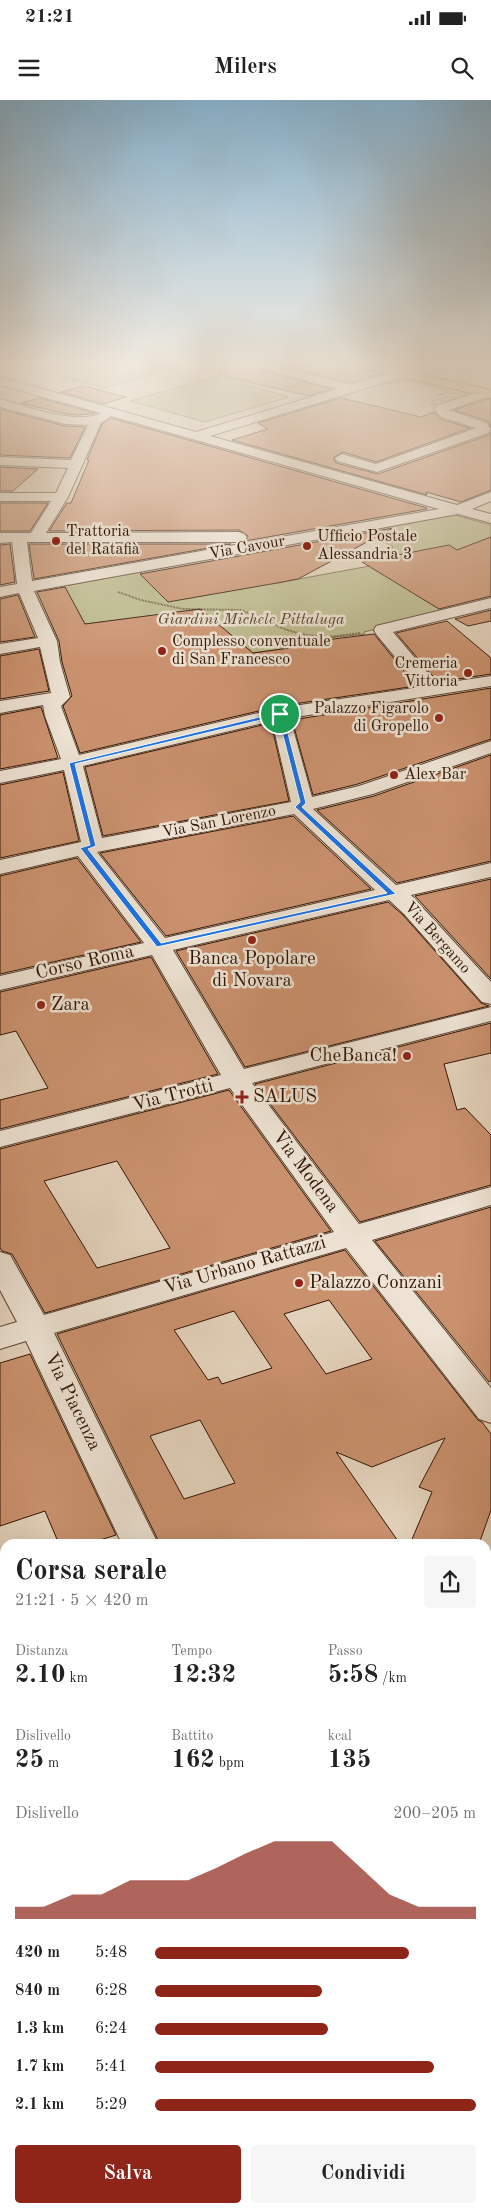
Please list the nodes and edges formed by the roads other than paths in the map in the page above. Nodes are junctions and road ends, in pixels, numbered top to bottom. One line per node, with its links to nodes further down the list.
1 (77, 464): 9 (street)
2 (297, 465): 6 (street)
3 (318, 465): 6 (street)
4 (365, 465): 5 (street)
5 (387, 465)
6 (308, 468): 10 (street)
7 (491, 496): 10 (street, Via Cavour)
8 (0, 497): 9 (street)
9 (61, 497): 12 (street)
10 (457, 510): 11 (street); 15 (street, Via Cavour)
11 (491, 519)
12 (36, 537): 14 (street); 15 (street)
13 (0, 538): 14 (street)
14 (19, 538): 16 (street)
15 (305, 538): 16 (street, Via Cavour)
16 (25, 588): 17 (street, Via Cavour); 19 (street)
17 (0, 592)
18 (491, 603): 22 (street)
19 (48, 641): 20 (street); 23 (street)
20 (0, 649)
21 (491, 681): 22 (street)
22 (431, 689): 25 (street)
23 (61, 697): 24 (street); 27 (street)
24 (0, 708)
25 (280, 714): 27 (street); 29 (street)
26 (491, 747): 29 (street, Via San Lorenzo)
27 (72, 763): 28 (street); 30 (street)
28 (0, 777)
29 (298, 807): 30 (street, Via San Lorenzo); 33 (street, Via Bergamo)
30 (88, 847): 31 (street, Via San Lorenzo); 34 (street, Via Modena)
31 (0, 867)
32 (491, 870): 33 (street, Corso Roma)
33 (392, 894): 34 (street, Corso Roma); 36 (street, Via Bergamo)
34 (159, 946): 35 (street, Corso Roma); 38 (street, Via Modena)
35 (0, 983)
36 (491, 997)
37 (491, 1014): 38 (street, Via Trotti)
38 (237, 1080): 39 (street, Via Trotti); 41 (street, Via Modena)
39 (0, 1139)
40 (491, 1196): 41 (street, Via Urbano Rattazzi)
41 (352, 1235): 43 (street, Via Urbano Rattazzi); 45 (street, Via Modena)
42 (0, 1262): 43 (street, Via Piacenza)
43 (35, 1328): 44 (street, Via Urbano Rattazzi); 46 (street, Via Piacenza)
44 (0, 1338)
45 (491, 1411)
46 (138, 1539)

